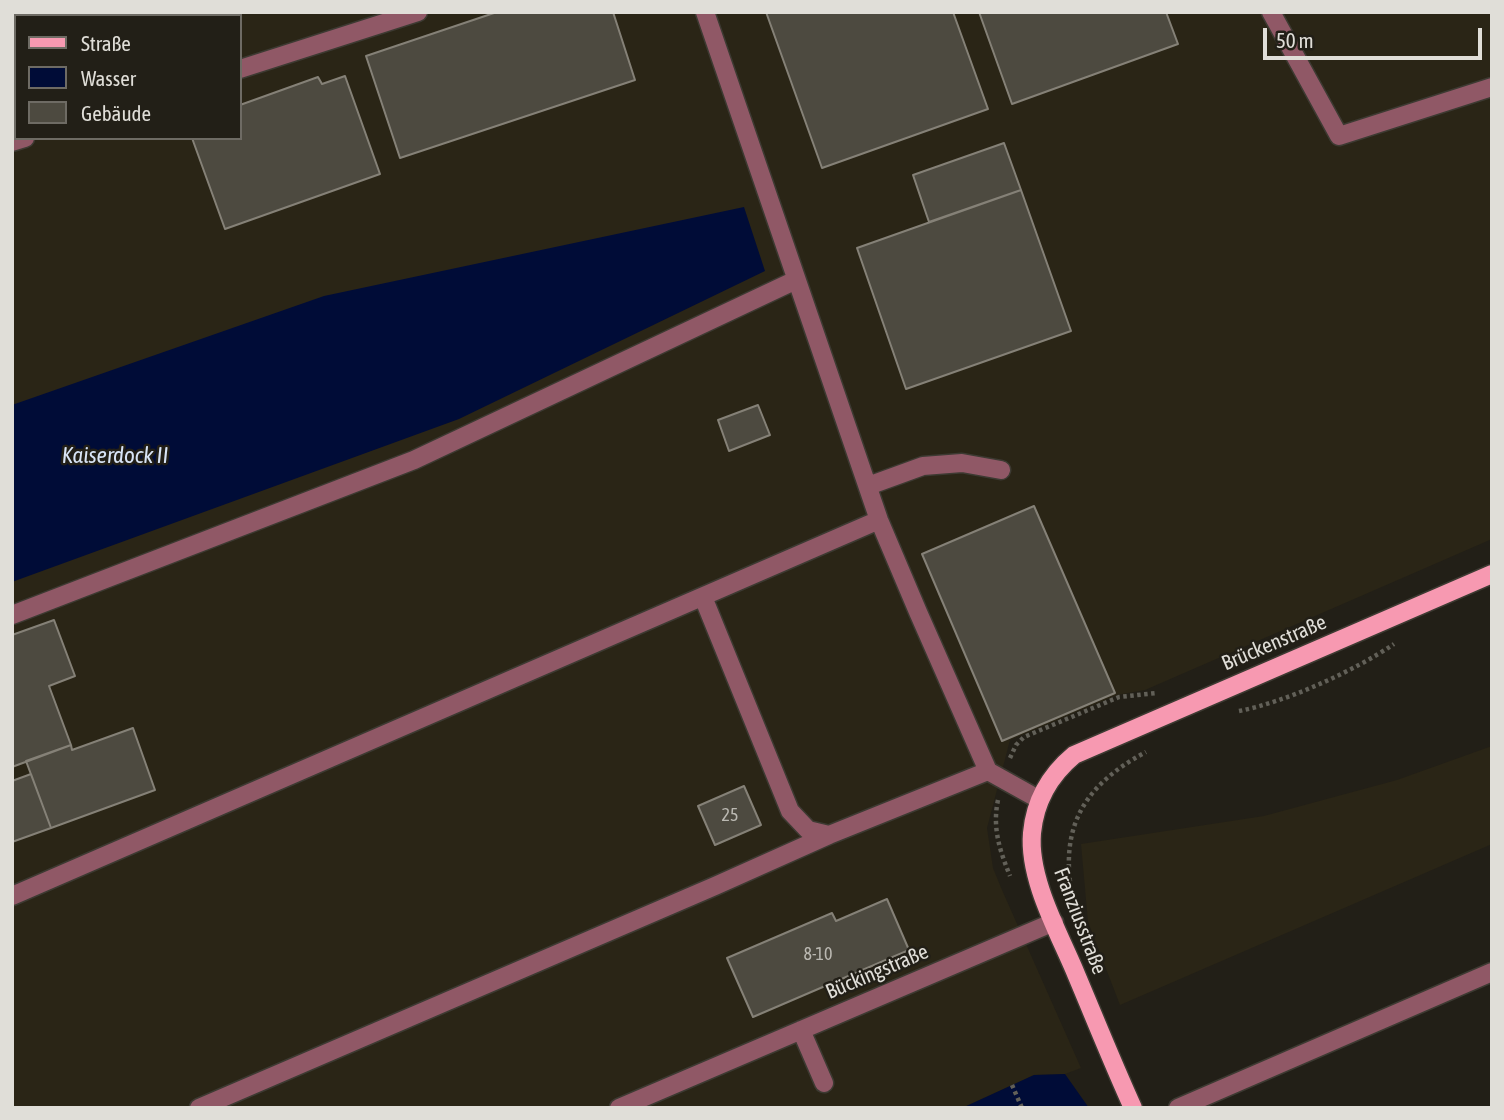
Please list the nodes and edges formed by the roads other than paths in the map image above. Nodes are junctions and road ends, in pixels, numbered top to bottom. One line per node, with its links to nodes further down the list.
1 (418, 12): 4 (street)
2 (705, 12): 6 (street)
3 (1271, 12): 5 (street)
4 (242, 68)
5 (1492, 87)
6 (796, 280): 8 (street); 12 (street)
7 (1001, 470): 8 (street)
8 (867, 486): 9 (street)
9 (879, 520): 11 (street); 14 (street)
10 (1492, 574): 13 (main road, Brückenstraße)
11 (703, 597): 16 (street); 17 (street)
12 (12, 615)
13 (1074, 755): 15 (main road, Franziusstraße)
14 (995, 776): 15 (street); 16 (street)
15 (1040, 800): 18 (main road, Franziusstraße)
16 (829, 835): 22 (street)
17 (12, 895)
18 (1054, 922): 20 (street, Bückingstraße); 24 (main road, Franziusstraße)
19 (1492, 972): 25 (street)
20 (801, 1030): 21 (street); 23 (street, Bückingstraße)
21 (824, 1083)
22 (199, 1108)
23 (619, 1108)
24 (1133, 1108)
25 (1178, 1108)

